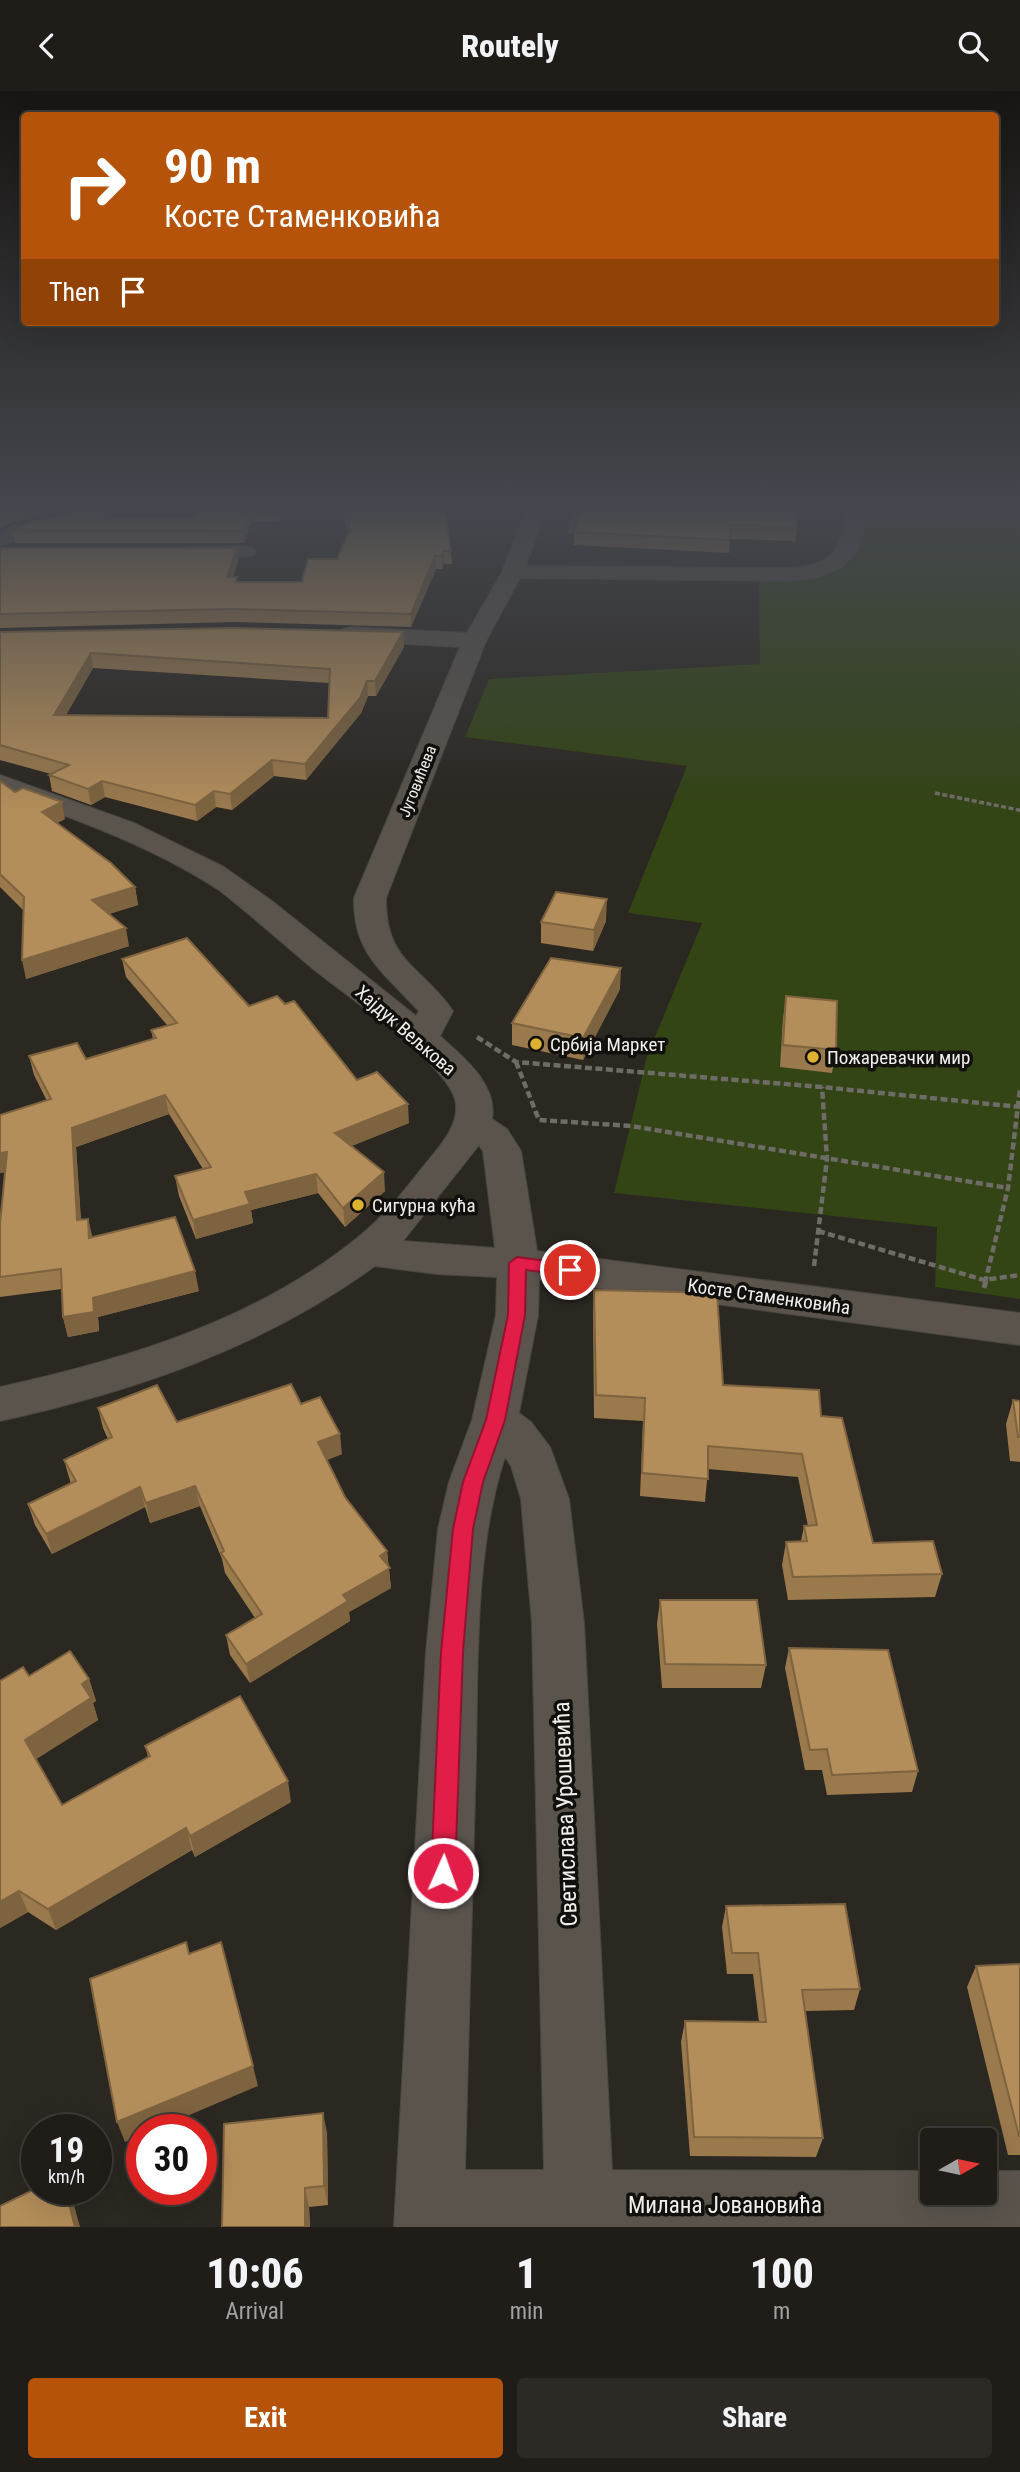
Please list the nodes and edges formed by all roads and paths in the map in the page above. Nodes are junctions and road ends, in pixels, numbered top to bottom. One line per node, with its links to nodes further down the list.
1 (491, 612): 3 (street, Југовићева)
2 (332, 633): 3 (street)
3 (474, 641): 7 (street, Југовићева)
4 (0, 783): 7 (street, Хајдук Вељкова)
5 (935, 793): 6 (path)
6 (1020, 813)
7 (426, 1023): 8 (path); 12 (street, Хајдук Вељкова)
8 (516, 1062): 9 (path); 13 (path)
9 (822, 1087): 11 (path); 13 (path)
10 (1020, 1089): 11 (path)
11 (1019, 1107): 14 (path)
12 (472, 1123): 16 (street); 17 (street)
13 (827, 1159): 14 (path); 15 (path)
14 (1008, 1188): 19 (path)
15 (818, 1231): 19 (path); 20 (path)
16 (368, 1251): 17 (street, Косте Стаменковића); 22 (street)
17 (517, 1263): 20 (street, Косте Стаменковића); 23 (street)
18 (1020, 1275): 19 (path)
19 (984, 1280): 21 (path)
20 (809, 1301): 21 (street, Косте Стаменковића)
21 (1002, 1327)
22 (0, 1404)
23 (495, 1420): 25 (street); 26 (street, Светислава Урошевића)
24 (1020, 2205): 26 (street, Милана Јовановића)
25 (430, 2216): 26 (street, Милана Јовановића)
26 (579, 2216)

